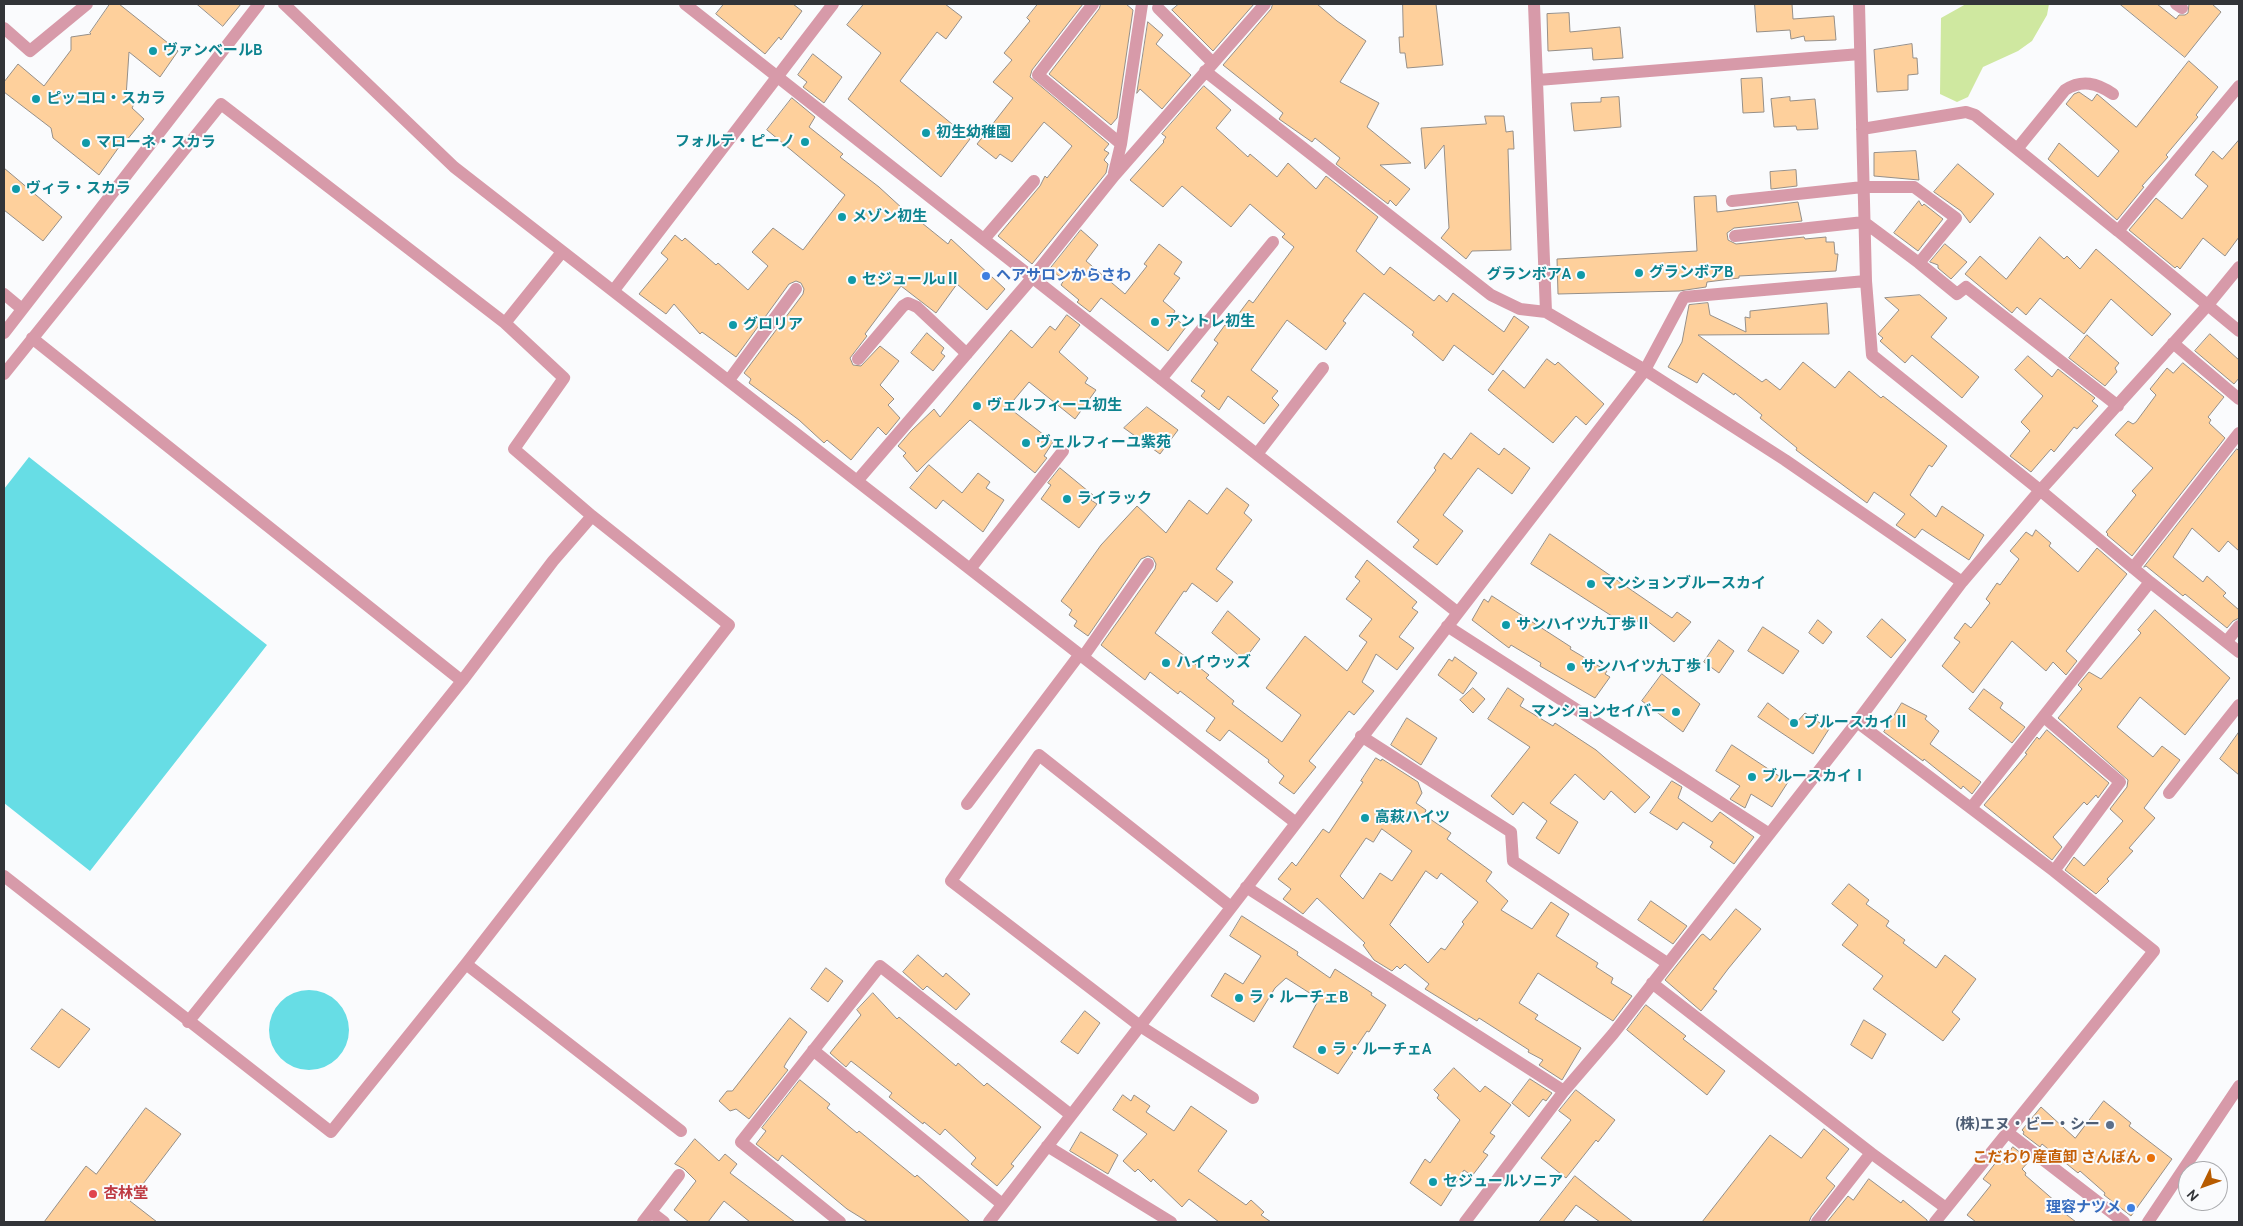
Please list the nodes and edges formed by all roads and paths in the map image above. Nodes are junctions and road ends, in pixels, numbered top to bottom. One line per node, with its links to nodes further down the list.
1 (87, 4): 13 (street)
2 (259, 4): 41 (street)
3 (284, 4): 32 (street)
4 (686, 4): 12 (street)
5 (833, 4): 16 (street)
6 (1093, 4): 21 (street)
7 (1142, 4): 21 (street)
8 (1265, 4): 15 (street)
9 (1534, 4): 17 (street)
10 (1859, 4): 14 (street)
11 (1158, 8): 15 (street)
12 (702, 9): 16 (street)
13 (4, 28)
14 (1860, 54): 17 (street); 20 (street)
15 (1209, 67): 23 (street); 42 (street)
16 (777, 78): 30 (street); 38 (street)
17 (1538, 80): 42 (street)
18 (2239, 86): 28 (street)
19 (2113, 94): 22 (street)
20 (1862, 130): 22 (street); 25 (street)
21 (1121, 144): 23 (street)
22 (2016, 149): 28 (street)
23 (1114, 176): 35 (street)
24 (1034, 181): 30 (street)
25 (1863, 188): 26 (street); 27 (street); 33 (street)
26 (1732, 201)
27 (1864, 222): 29 (street); 33 (street); 36 (street)
28 (2118, 230): 40 (street)
29 (1735, 236)
30 (984, 239): 35 (street)
31 (1273, 242): 53 (street)
32 (562, 252): 38 (street); 43 (street)
33 (1919, 263): 56 (street)
34 (2239, 267): 40 (street)
35 (1033, 277): 48 (street); 53 (street)
36 (1866, 281): 51 (street); 61 (street)
37 (796, 289): 54 (street)
38 (614, 290): 54 (street)
39 (4, 294): 41 (street)
40 (2207, 306): 44 (street); 47 (street)
41 (22, 309): 45 (street)
42 (1546, 312): 51 (street)
43 (505, 323): 46 (street); 62 (street)
44 (2239, 331)
45 (4, 333)
46 (32, 338): 52 (street); 74 (street)
47 (2173, 343): 55 (street); 56 (street)
48 (967, 354): 49 (street); 60 (street)
49 (858, 359)
50 (1322, 368): 59 (street)
51 (1645, 370): 66 (street); 68 (street)
52 (4, 374)
53 (1161, 379): 59 (street)
54 (729, 380): 60 (street)
55 (2239, 399)
56 (2118, 406): 61 (street)
57 (2239, 433): 64 (street)
58 (1063, 451): 65 (street)
59 (1257, 454): 68 (street)
60 (857, 482): 65 (street)
61 (2041, 491): 64 (street); 66 (street)
62 (592, 516): 74 (street); 89 (street)
63 (1148, 564): 73 (street)
64 (2133, 568): 67 (street)
65 (970, 569): 73 (street)
66 (1962, 582): 77 (street)
67 (2150, 582): 71 (street); 76 (street)
68 (1457, 612): 69 (street)
69 (1447, 626): 78 (street); 83 (street)
70 (2239, 626): 71 (street)
71 (2227, 642): 72 (street)
72 (2239, 652)
73 (1082, 656): 80 (street); 82 (street)
74 (462, 681): 91 (street)
75 (2239, 705): 79 (street)
76 (2044, 717): 81 (street); 84 (street)
77 (1857, 722): 81 (street); 83 (street)
78 (1361, 736): 82 (street); 88 (street)
79 (2169, 793)
80 (967, 804)
81 (1971, 808): 84 (street)
82 (1296, 822): 86 (street)
83 (1768, 833): 88 (street)
84 (2054, 871): 99 (street)
85 (4, 876): 91 (street)
86 (1246, 887): 87 (street); 95 (street)
87 (1231, 907): 92 (street); 92 (street)
88 (1667, 963): 90 (street)
89 (466, 964): 91 (street); 98 (street)
90 (1652, 983): 95 (street); 101 (street)
91 (188, 1022)
92 (1140, 1026): 96 (street); 97 (street)
93 (813, 1050): 97 (street); 103 (street); 108 (street)
94 (2239, 1086): 115 (street)
95 (1564, 1091): 111 (street)
96 (1253, 1098)
97 (1071, 1115): 100 (street)
98 (681, 1131)
99 (2007, 1132): 104 (street); 114 (street)
100 (1047, 1146): 103 (street); 110 (street)
101 (1870, 1153): 104 (street); 112 (street)
102 (679, 1175): 105 (street)
103 (1002, 1204): 109 (street)
104 (1946, 1208): 113 (street)
105 (651, 1212): 106 (street); 107 (street)
106 (643, 1222)
107 (664, 1222)
108 (840, 1222)
109 (989, 1222)
110 (1171, 1222)
111 (1466, 1222)
112 (1817, 1222)
113 (1935, 1222)
114 (2124, 1222)
115 (2148, 1222)

